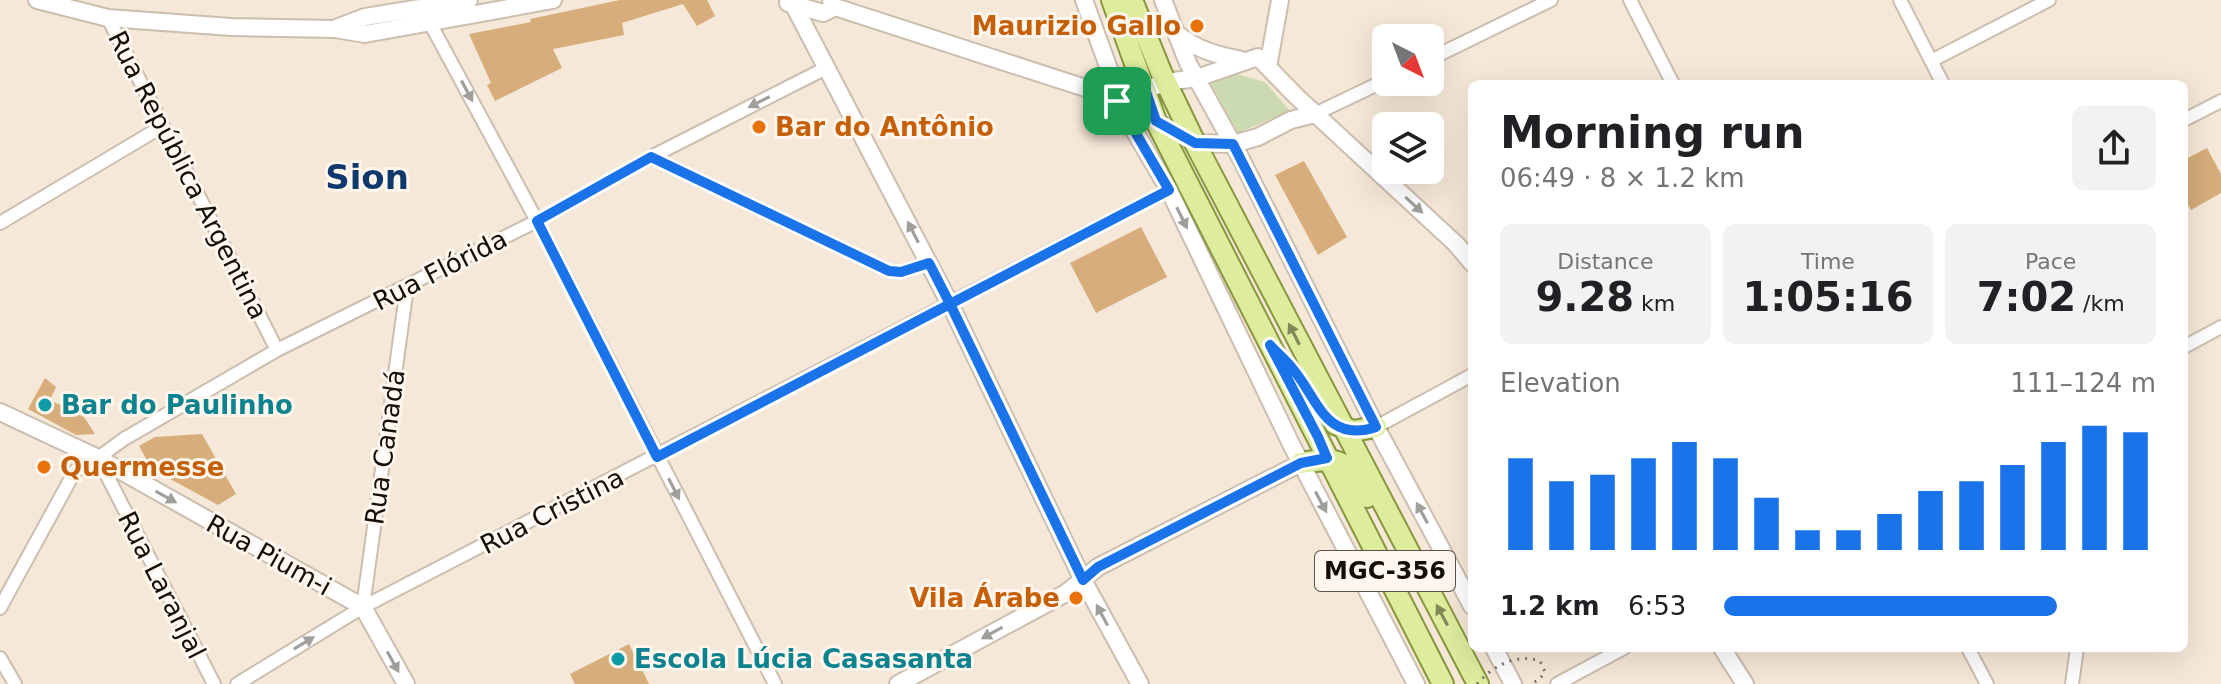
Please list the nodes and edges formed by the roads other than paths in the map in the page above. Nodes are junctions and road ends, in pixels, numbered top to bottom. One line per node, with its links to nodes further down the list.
1 (37, 0): 16 (street)
2 (100, 0): 16 (street, Rua República Argentina)
3 (469, 0): 18 (street)
4 (553, 0): 17 (street)
5 (1084, 0): 24 (street, MGC-356)
6 (1112, 0): 32 (main road, MGC-356)
7 (1132, 0): 29 (main road, MGC-356)
8 (1163, 0): 19 (street, MGC-356)
9 (1280, 0): 22 (street)
10 (1551, 0): 21 (street)
11 (1630, 0): 27 (street)
12 (1900, 0): 23 (street)
13 (2049, 0): 23 (street)
14 (788, 2): 15 (street); 20 (street)
15 (830, 7): 20 (street); 30 (street)
16 (108, 18): 18 (street); 40 (street, Rua República Argentina)
17 (430, 23): 18 (street); 45 (street, one-way to 45)
18 (335, 29)
19 (1176, 33): 22 (street); 26 (street, MGC-356)
20 (818, 48): 25 (street)
21 (1444, 52)
22 (1256, 61): 26 (street); 33 (street)
23 (1931, 61): 28 (street)
24 (1108, 66): 30 (street); 34 (street, MGC-356)
25 (828, 67): 43 (street, Rua Flórida, one-way to 43); 48 (street, one-way to 25)
26 (1197, 78): 29 (street); 42 (street, MGC-356)
27 (1671, 80)
28 (1941, 80)
29 (1166, 82): 32 (street); 41 (main road, MGC-356)
30 (1071, 85): 34 (street)
31 (1372, 87): 36 (street)
32 (1145, 89): 34 (street); 39 (main road, MGC-356)
33 (1296, 96): 36 (street); 38 (street)
34 (1117, 101): 39 (street); 44 (street, MGC-356)
35 (2221, 101): 37 (street)
36 (1315, 114): 38 (street); 47 (street, one-way to 47)
37 (2188, 118)
38 (1291, 120): 42 (street)
39 (1156, 121): 41 (street); 52 (main road, MGC-356)
40 (163, 126): 46 (street); 54 (street, Rua República Argentina)
41 (1195, 143): 42 (street); 58 (main road, MGC-356, one-way to 41)
42 (1233, 144): 57 (street, MGC-356)
43 (651, 157): 45 (street, Rua Flórida); 48 (street)
44 (1169, 190): 50 (street, Rua Cristina); 62 (street, MGC-356, one-way to 62)
45 (537, 221): 49 (street, Rua Flórida); 59 (street)
46 (0, 223)
47 (1468, 258)
48 (929, 263): 50 (street)
49 (407, 287): 54 (street, Rua Flórida); 67 (street, Rua Canadá)
50 (950, 304): 59 (street, Rua Cristina); 65 (street)
51 (2221, 327): 53 (street)
52 (1270, 345): 58 (main road); 61 (main road, MGC-356)
53 (2188, 345)
54 (277, 350): 60 (street, Rua Flórida)
55 (1468, 377): 57 (street)
56 (0, 412): 60 (street, Rua Pium-i)
57 (1376, 427): 58 (main road); 66 (street, MGC-356, one-way to 57)
58 (1343, 428): 64 (main road, MGC-356)
59 (657, 457): 67 (street, Rua Cristina); 79 (street, one-way to 79)
60 (98, 458): 63 (street, Rua Pium-i); 68 (street, Rua Flórida)
61 (1327, 458): 62 (main road); 64 (main road); 83 (main road, MGC-356)
62 (1301, 463): 65 (street); 82 (street, MGC-356, one-way to 82)
63 (116, 479): 67 (street, Rua Pium-i, one-way to 67); 76 (street, Rua Laranjal)
64 (1400, 536): 84 (main road, MGC-356, one-way to 64)
65 (1083, 580): 80 (street, one-way to 80); 81 (street, one-way to 65)
66 (1468, 599)
67 (363, 607): 77 (street, Rua Cristina, one-way to 67); 78 (street, Rua Pium-i, one-way to 78)
68 (0, 608)
69 (1496, 652): 85 (street)
70 (1617, 652): 86 (street)
71 (1725, 652): 87 (street)
72 (1970, 652): 88 (street)
73 (2076, 652): 89 (street)
74 (0, 658): 75 (street)
75 (15, 684)
76 (214, 684)
77 (237, 684)
78 (406, 684)
79 (775, 684)
80 (898, 684)
81 (1140, 684)
82 (1416, 684)
83 (1443, 684)
84 (1478, 684)
85 (1513, 684)
86 (1557, 684)
87 (1745, 684)
88 (1987, 684)
89 (2072, 684)

